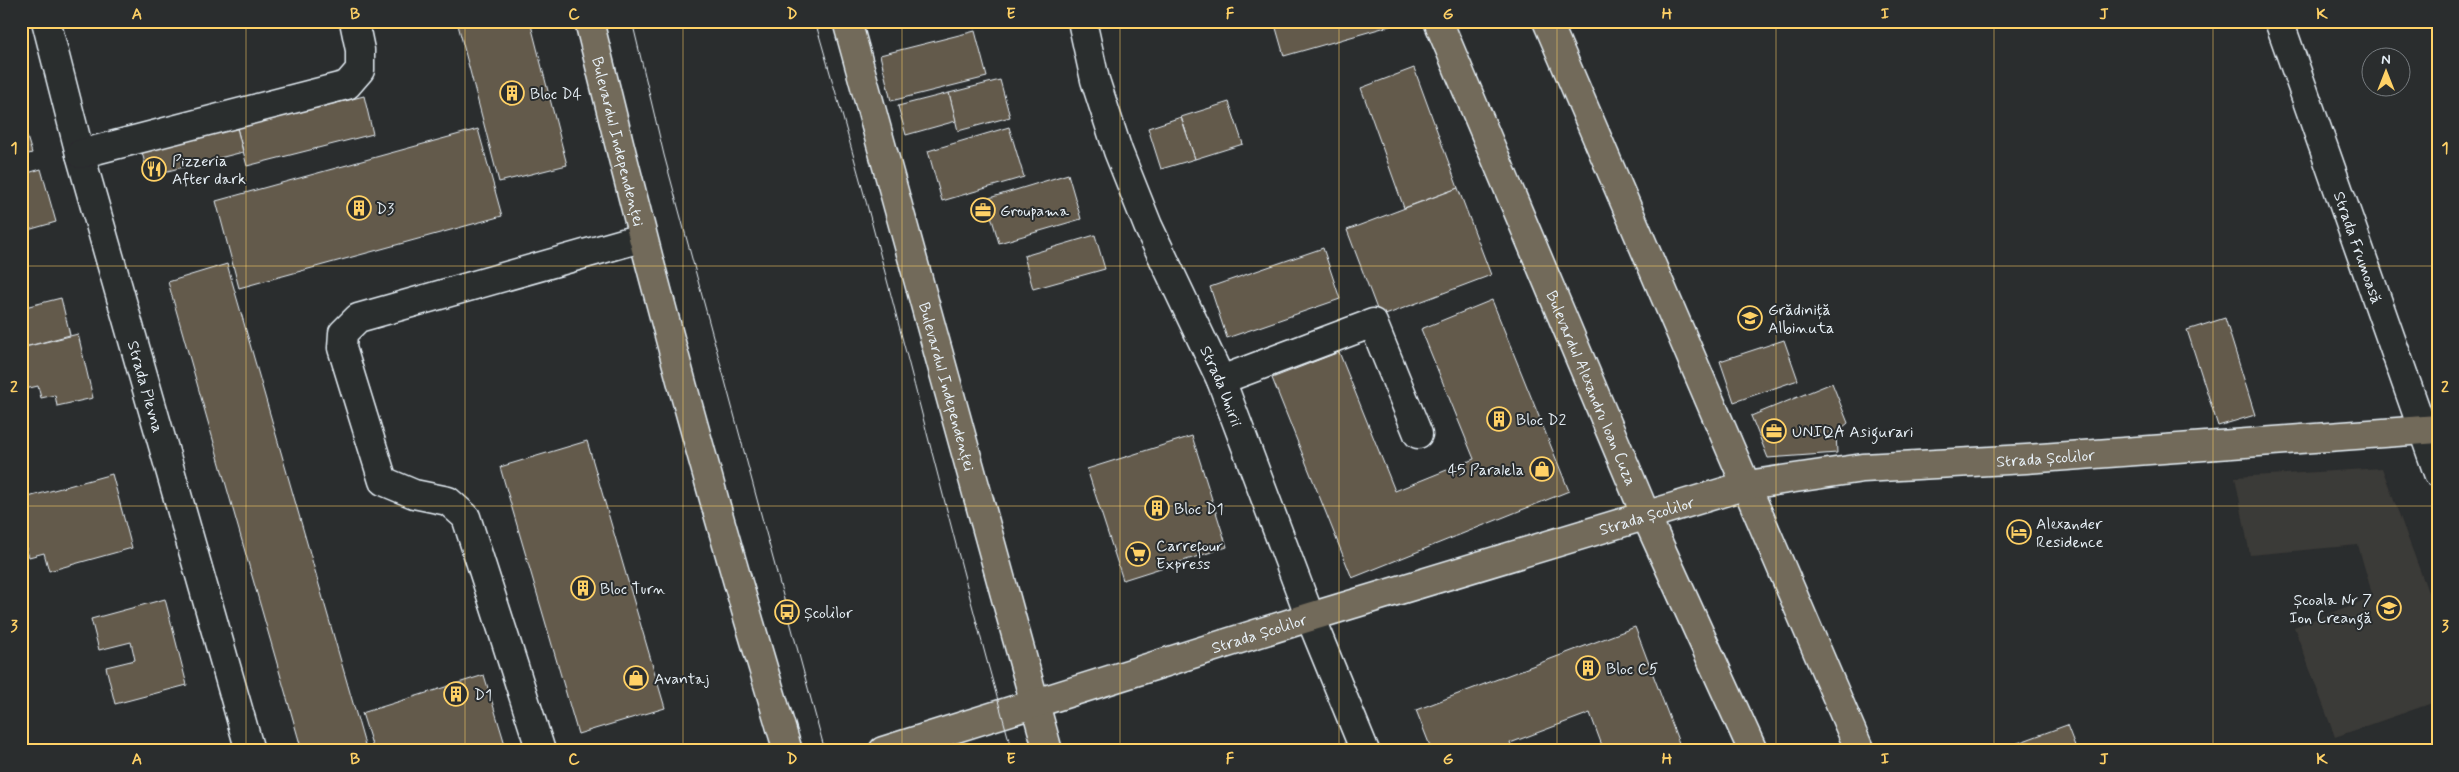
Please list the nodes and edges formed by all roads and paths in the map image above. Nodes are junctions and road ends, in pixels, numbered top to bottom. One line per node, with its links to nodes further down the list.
1 (46, 21): 9 (street, Strada Plevna)
2 (354, 21): 9 (street)
3 (589, 21): 10 (main road, Bulevardul Independenței)
4 (847, 21): 18 (main road, Bulevardul Independenței)
5 (1082, 21): 11 (street, Strada Unirii)
6 (1438, 21): 16 (main road, Bulevardul Alexandru Ioan Cuza)
7 (1547, 21): 15 (main road)
8 (2279, 21): 12 (street, Strada Frumoasă)
9 (80, 154): 19 (street, Strada Plevna)
10 (641, 238): 20 (street); 21 (main road, Bulevardul Independenței)
11 (1221, 380): 13 (street); 17 (street, Strada Unirii)
12 (2430, 430): 14 (street, Strada Frumoasă); 15 (main road, Strada Școlilor)
13 (1418, 434)
14 (2438, 473)
15 (1747, 485): 16 (main road, Strada Școlilor); 26 (main road)
16 (1646, 516): 17 (main road, Strada Școlilor); 25 (main road, Bulevardul Alexandru Ioan Cuza)
17 (1310, 617): 18 (main road, Strada Școlilor); 24 (street, Strada Unirii)
18 (1035, 705): 22 (main road, Strada Școlilor); 23 (main road, Bulevardul Independenței)
19 (250, 751)
20 (541, 751)
21 (788, 751)
22 (883, 751)
23 (1048, 751)
24 (1366, 751)
25 (1753, 751)
26 (1860, 751)

